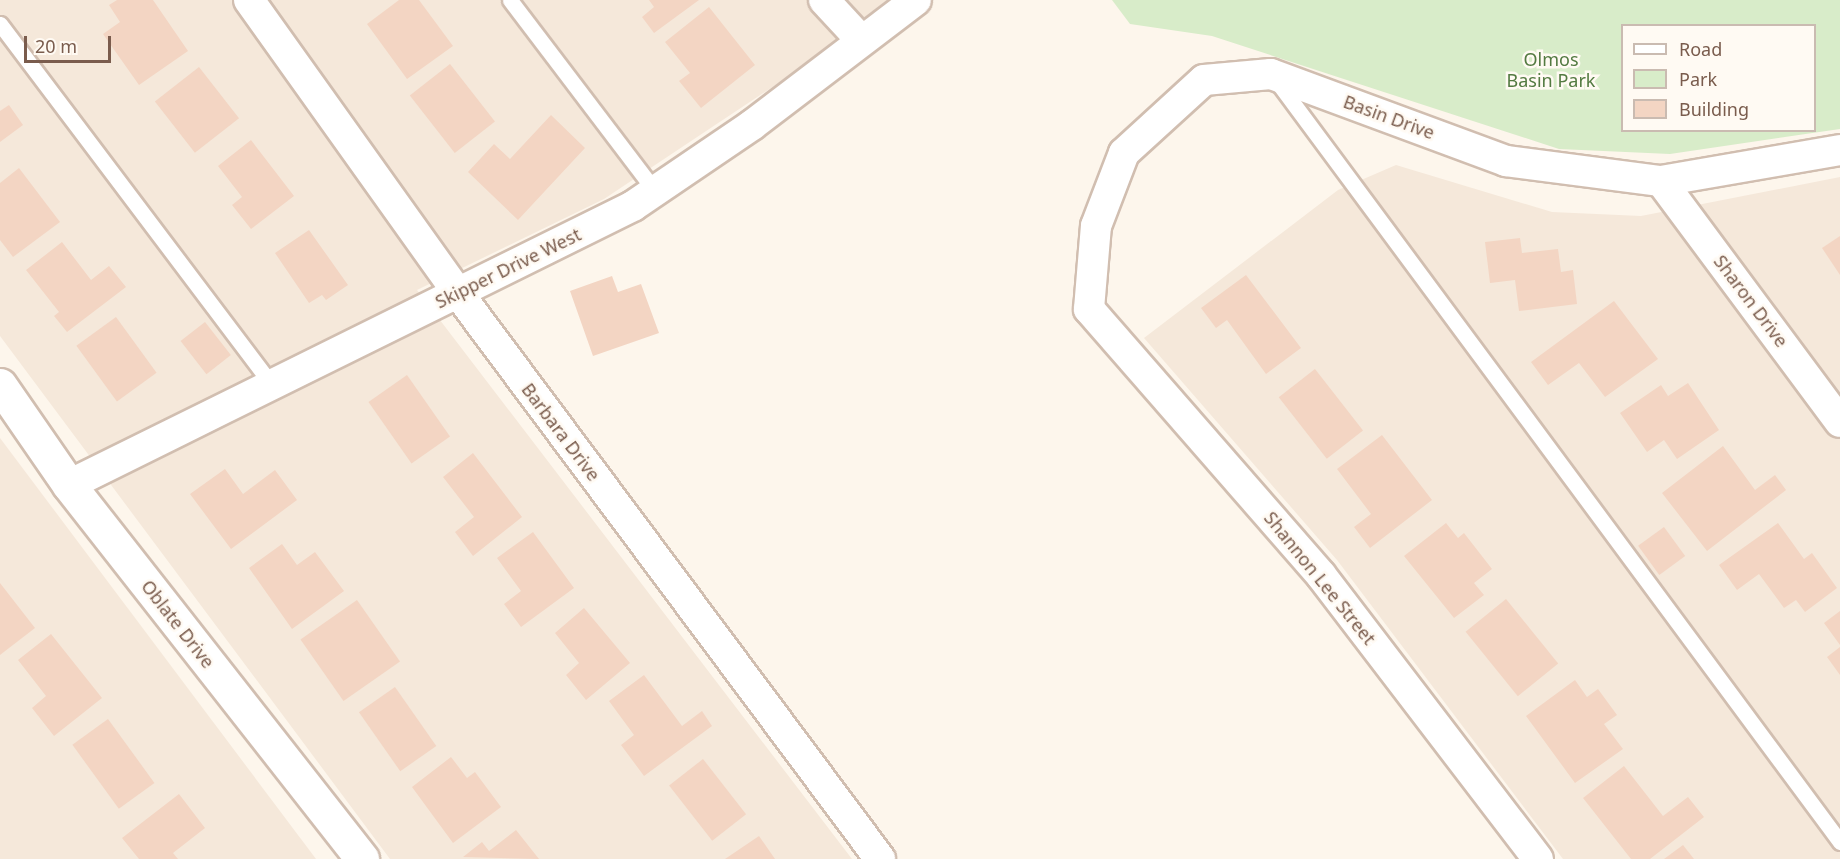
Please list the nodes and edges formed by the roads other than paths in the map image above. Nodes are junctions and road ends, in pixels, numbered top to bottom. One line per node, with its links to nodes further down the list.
1 (249, 0): 11 (street, Barbara Drive)
2 (510, 0): 10 (lane)
3 (824, 0): 6 (street)
4 (916, 0): 6 (street, Skipper Drive West)
5 (0, 24): 14 (lane)
6 (861, 40): 10 (street, Skipper Drive West)
7 (1271, 74): 9 (street, Basin Drive); 12 (street, Basin Drive); 17 (lane)
8 (1840, 150): 9 (street, Basin Drive)
9 (1661, 181): 15 (street, Sharon Drive)
10 (655, 191): 11 (street, Skipper Drive West)
11 (458, 293): 14 (street, Skipper Drive West); 19 (street, Barbara Drive)
12 (1089, 309): 20 (street, Shannon Lee Street)
13 (0, 385): 16 (street, Oblate Drive)
14 (272, 385): 16 (street, Skipper Drive West)
15 (1840, 422)
16 (69, 485): 18 (street, Oblate Drive)
17 (1840, 842)
18 (362, 859)
19 (880, 859)
20 (1538, 859)

